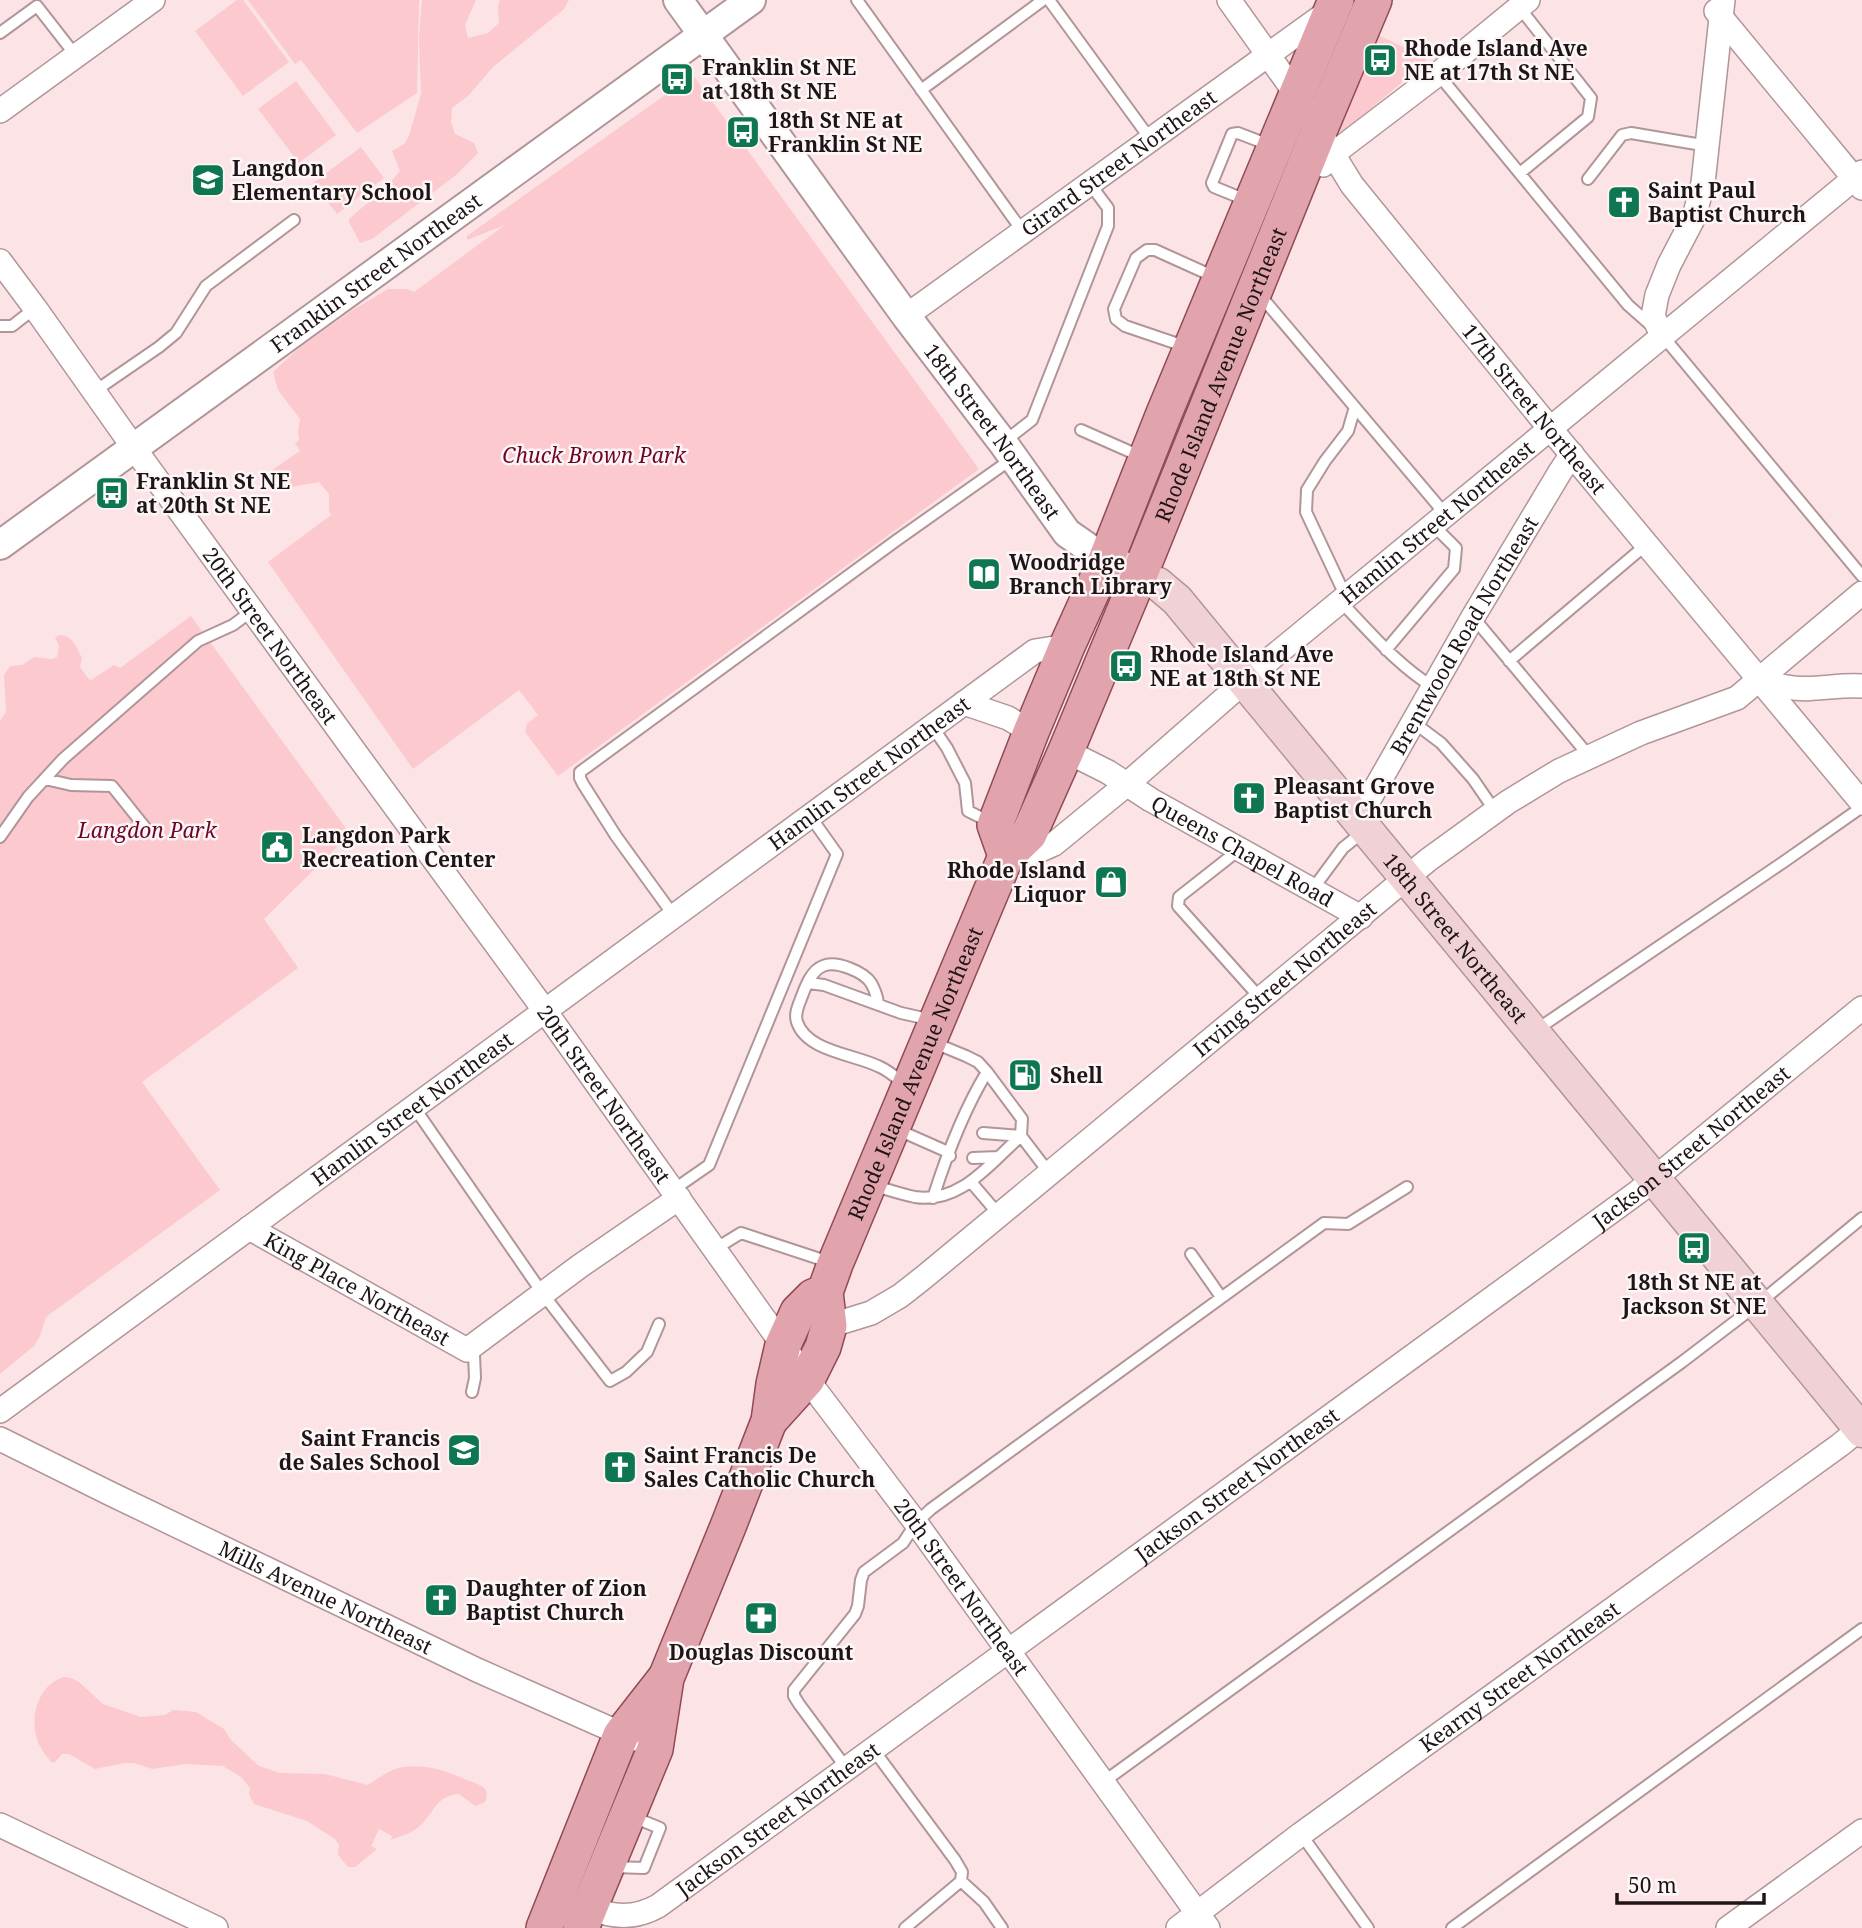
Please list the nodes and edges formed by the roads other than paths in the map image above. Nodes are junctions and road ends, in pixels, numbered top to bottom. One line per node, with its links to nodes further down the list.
1 (153, 0): 14 (street)
2 (678, 0): 12 (street, 18th Street Northeast)
3 (751, 0): 12 (street, Franklin Street Northeast)
4 (857, 0): 16 (lane)
5 (1046, 0): 16 (lane); 19 (lane)
6 (1229, 0): 13 (street, 17th Street Northeast)
7 (1374, 0): 20 (main road, Rhode Island Avenue Northeast)
8 (1523, 3): 15 (street); 22 (lane)
9 (1334, 4): 13 (street, Girard Street Northeast); 17 (main road, Rhode Island Avenue Northeast)
10 (1717, 6): 21 (street); 24 (street)
11 (0, 33): 14 (lane)
12 (703, 34): 32 (street, 18th Street Northeast); 40 (street, Franklin Street Northeast)
13 (1269, 55): 17 (street, 17th Street Northeast); 19 (street, Girard Street Northeast)
14 (76, 56): 18 (street)
15 (1438, 74): 20 (street); 22 (lane)
16 (921, 90): 27 (lane)
17 (1296, 93): 20 (street, 17th Street Northeast); 29 (main road, Rhode Island Avenue Northeast)
18 (0, 111)
19 (1151, 140): 25 (street, Girard Street Northeast)
20 (1326, 143): 30 (main road, Rhode Island Avenue Northeast); 38 (street, 17th Street Northeast)
21 (1708, 146): 23 (lane); 34 (street)
22 (1520, 173): 34 (lane)
23 (1588, 178)
24 (1859, 179): 34 (street, Hamlin Street Northeast)
25 (1090, 184): 27 (street, Girard Street Northeast); 41 (lane)
26 (294, 220): 36 (lane)
27 (1023, 232): 32 (street, Girard Street Northeast)
28 (0, 261): 31 (street, 20th Street Northeast)
29 (1220, 279): 35 (main road, Rhode Island Avenue Northeast); 35 (lane)
30 (1255, 289): 37 (lane); 48 (main road, Rhode Island Avenue Northeast)
31 (35, 308): 33 (lane); 36 (street, 20th Street Northeast)
32 (906, 316): 41 (street, 18th Street Northeast)
33 (0, 326)
34 (1662, 335): 38 (street, Hamlin Street Northeast); 49 (lane)
35 (1191, 348): 43 (main road, Rhode Island Avenue Northeast)
36 (95, 391): 40 (street, 20th Street Northeast)
37 (1355, 407): 44 (lane); 51 (lane)
38 (1551, 429): 42 (street, 17th Street Northeast); 44 (street, Hamlin Street Northeast)
39 (1081, 430): 43 (lane)
40 (134, 447): 46 (street, Franklin Street Northeast); 52 (street, 20th Street Northeast)
41 (1008, 450): 47 (street, 18th Street Northeast); 79 (lane)
42 (1572, 454): 45 (street, 17th Street Northeast); 53 (street, Brentwood Road Northeast)
43 (1146, 459): 47 (main road, Rhode Island Avenue Northeast)
44 (1439, 520): 51 (street, Hamlin Street Northeast); 55 (lane)
45 (1647, 544): 56 (lane); 57 (street, 17th Street Northeast)
46 (0, 545)
47 (1106, 560): 48 (main road, 18th Street Northeast); 54 (main road, Rhode Island Avenue Northeast)
48 (1139, 576): 58 (main road, 18th Street Northeast); 65 (main road, Rhode Island Avenue Northeast)
49 (1862, 576)
50 (1862, 593): 57 (street, Irving Street Northeast)
51 (1344, 599): 55 (lane); 58 (street, Hamlin Street Northeast)
52 (253, 610): 67 (lane); 85 (street, 20th Street Northeast)
53 (1473, 617): 56 (lane); 60 (street, Brentwood Road Northeast)
54 (1067, 646): 61 (street, Hamlin Street Northeast); 64 (main road, Rhode Island Avenue Northeast)
55 (1386, 650): 60 (lane)
56 (1509, 661): 66 (lane)
57 (1759, 679): 59 (street); 66 (street, Irving Street Northeast); 69 (street, 17th Street Northeast)
58 (1244, 681): 68 (street, Hamlin Street Northeast); 72 (main road, 18th Street Northeast)
59 (1862, 686)
60 (1433, 687): 62 (street, Brentwood Road Northeast)
61 (964, 703): 63 (street, Hamlin Street Northeast); 64 (street)
62 (1413, 722): 70 (lane); 72 (street, Brentwood Road Northeast)
63 (932, 726): 71 (street, Hamlin Street Northeast); 75 (lane)
64 (1031, 732): 75 (main road, Rhode Island Avenue Northeast)
65 (1066, 751): 68 (street); 75 (main road, Rhode Island Avenue Northeast)
66 (1589, 756): 70 (street, Irving Street Northeast)
67 (45, 779): 73 (lane); 74 (lane)
68 (1126, 785): 75 (street, Hamlin Street Northeast); 76 (street, Queens Chapel Road)
69 (1862, 805): 87 (lane)
70 (1495, 811): 77 (street, Irving Street Northeast)
71 (810, 816): 79 (street, Hamlin Street Northeast); 103 (lane)
72 (1362, 824): 77 (main road, 18th Street Northeast); 78 (lane)
73 (148, 831)
74 (0, 837)
75 (1000, 840): 86 (main road, Rhode Island Avenue Northeast)
76 (1240, 849): 78 (street, Queens Chapel Road); 82 (lane)
77 (1407, 878): 80 (street, Irving Street Northeast); 87 (main road, 18th Street Northeast)
78 (1312, 890): 80 (street, Queens Chapel Road)
79 (674, 916): 85 (street, Hamlin Street Northeast)
80 (1361, 917): 82 (street, Irving Street Northeast)
81 (808, 983): 83 (lane); 83 (lane); 89 (lane)
82 (1261, 1000): 98 (street, Irving Street Northeast)
83 (878, 1003): 86 (lane)
84 (1862, 1008): 99 (street, Jackson Street Northeast)
85 (545, 1011): 90 (street, Hamlin Street Northeast); 103 (street, 20th Street Northeast)
86 (933, 1031): 88 (lane); 89 (main road, Rhode Island Avenue Northeast)
87 (1533, 1031): 99 (main road, 18th Street Northeast)
88 (987, 1072): 93 (lane); 95 (lane)
89 (909, 1086): 91 (main road, Rhode Island Avenue Northeast)
90 (414, 1107): 107 (street, Hamlin Street Northeast); 111 (lane)
91 (894, 1128): 95 (lane); 101 (main road, Rhode Island Avenue Northeast)
92 (983, 1133): 93 (lane)
93 (1021, 1136): 96 (lane); 98 (lane)
94 (956, 1142): 95 (lane)
95 (949, 1154): 104 (lane)
96 (998, 1157): 97 (lane); 100 (lane)
97 (973, 1158)
98 (1050, 1175): 105 (street, Irving Street Northeast)
99 (1655, 1179): 113 (main road, 18th Street Northeast); 126 (street, Jackson Street Northeast)
100 (971, 1182): 104 (lane); 105 (lane)
101 (870, 1184): 104 (lane); 110 (main road, Rhode Island Avenue Northeast)
102 (1406, 1186): 112 (lane)
103 (676, 1194): 108 (street, 20th Street Northeast); 111 (street)
104 (933, 1198)
105 (999, 1216): 115 (street, Irving Street Northeast)
106 (1862, 1218): 113 (lane)
107 (249, 1228): 117 (street, King Place Northeast); 120 (street, Hamlin Street Northeast)
108 (715, 1249): 110 (lane); 116 (street, 20th Street Northeast)
109 (1191, 1254): 112 (lane)
110 (830, 1278): 115 (main road, Rhode Island Avenue Northeast); 116 (main road, Rhode Island Avenue Northeast)
111 (543, 1294): 114 (lane); 117 (street)
112 (1221, 1297): 124 (lane)
113 (1758, 1304): 122 (main road, 18th Street Northeast); 132 (lane)
114 (659, 1324)
115 (829, 1326): 118 (main road, Rhode Island Avenue Northeast)
116 (783, 1345): 118 (street, 20th Street Northeast); 121 (main road, Rhode Island Avenue Northeast)
117 (467, 1350): 119 (lane)
118 (807, 1379): 121 (main road, Rhode Island Avenue Northeast); 124 (street, 20th Street Northeast)
119 (472, 1392)
120 (0, 1410)
121 (769, 1421): 127 (main road, Rhode Island Avenue Northeast)
122 (1861, 1429): 135 (street, Kearny Street Northeast)
123 (0, 1439): 128 (street, Mills Avenue Northeast)
124 (916, 1524): 126 (street, 20th Street Northeast); 131 (lane)
125 (1862, 1629): 145 (lane)
126 (1007, 1651): 130 (street, Jackson Street Northeast); 132 (street, 20th Street Northeast)
127 (666, 1678): 128 (main road, Rhode Island Avenue Northeast); 129 (main road, Rhode Island Avenue Northeast)
128 (621, 1735): 129 (street, Mills Avenue Northeast); 140 (main road, Rhode Island Avenue Northeast)
129 (655, 1749): 137 (main road, Rhode Island Avenue Northeast)
130 (873, 1749): 131 (street, Jackson Street Northeast); 136 (lane)
131 (847, 1769): 137 (street, Jackson Street Northeast)
132 (1102, 1783): 138 (street, 20th Street Northeast)
133 (0, 1825): 139 (street)
134 (1862, 1831): 146 (street)
135 (1301, 1834): 138 (street, Kearny Street Northeast); 144 (lane)
136 (961, 1881): 141 (lane); 142 (lane)
137 (585, 1917)
138 (1203, 1921): 143 (street, Kearny Street Northeast)
139 (211, 1927)
140 (544, 1928)
141 (905, 1928)
142 (1002, 1928)
143 (1178, 1928)
144 (1368, 1928)
145 (1452, 1928)
146 (1728, 1928)

